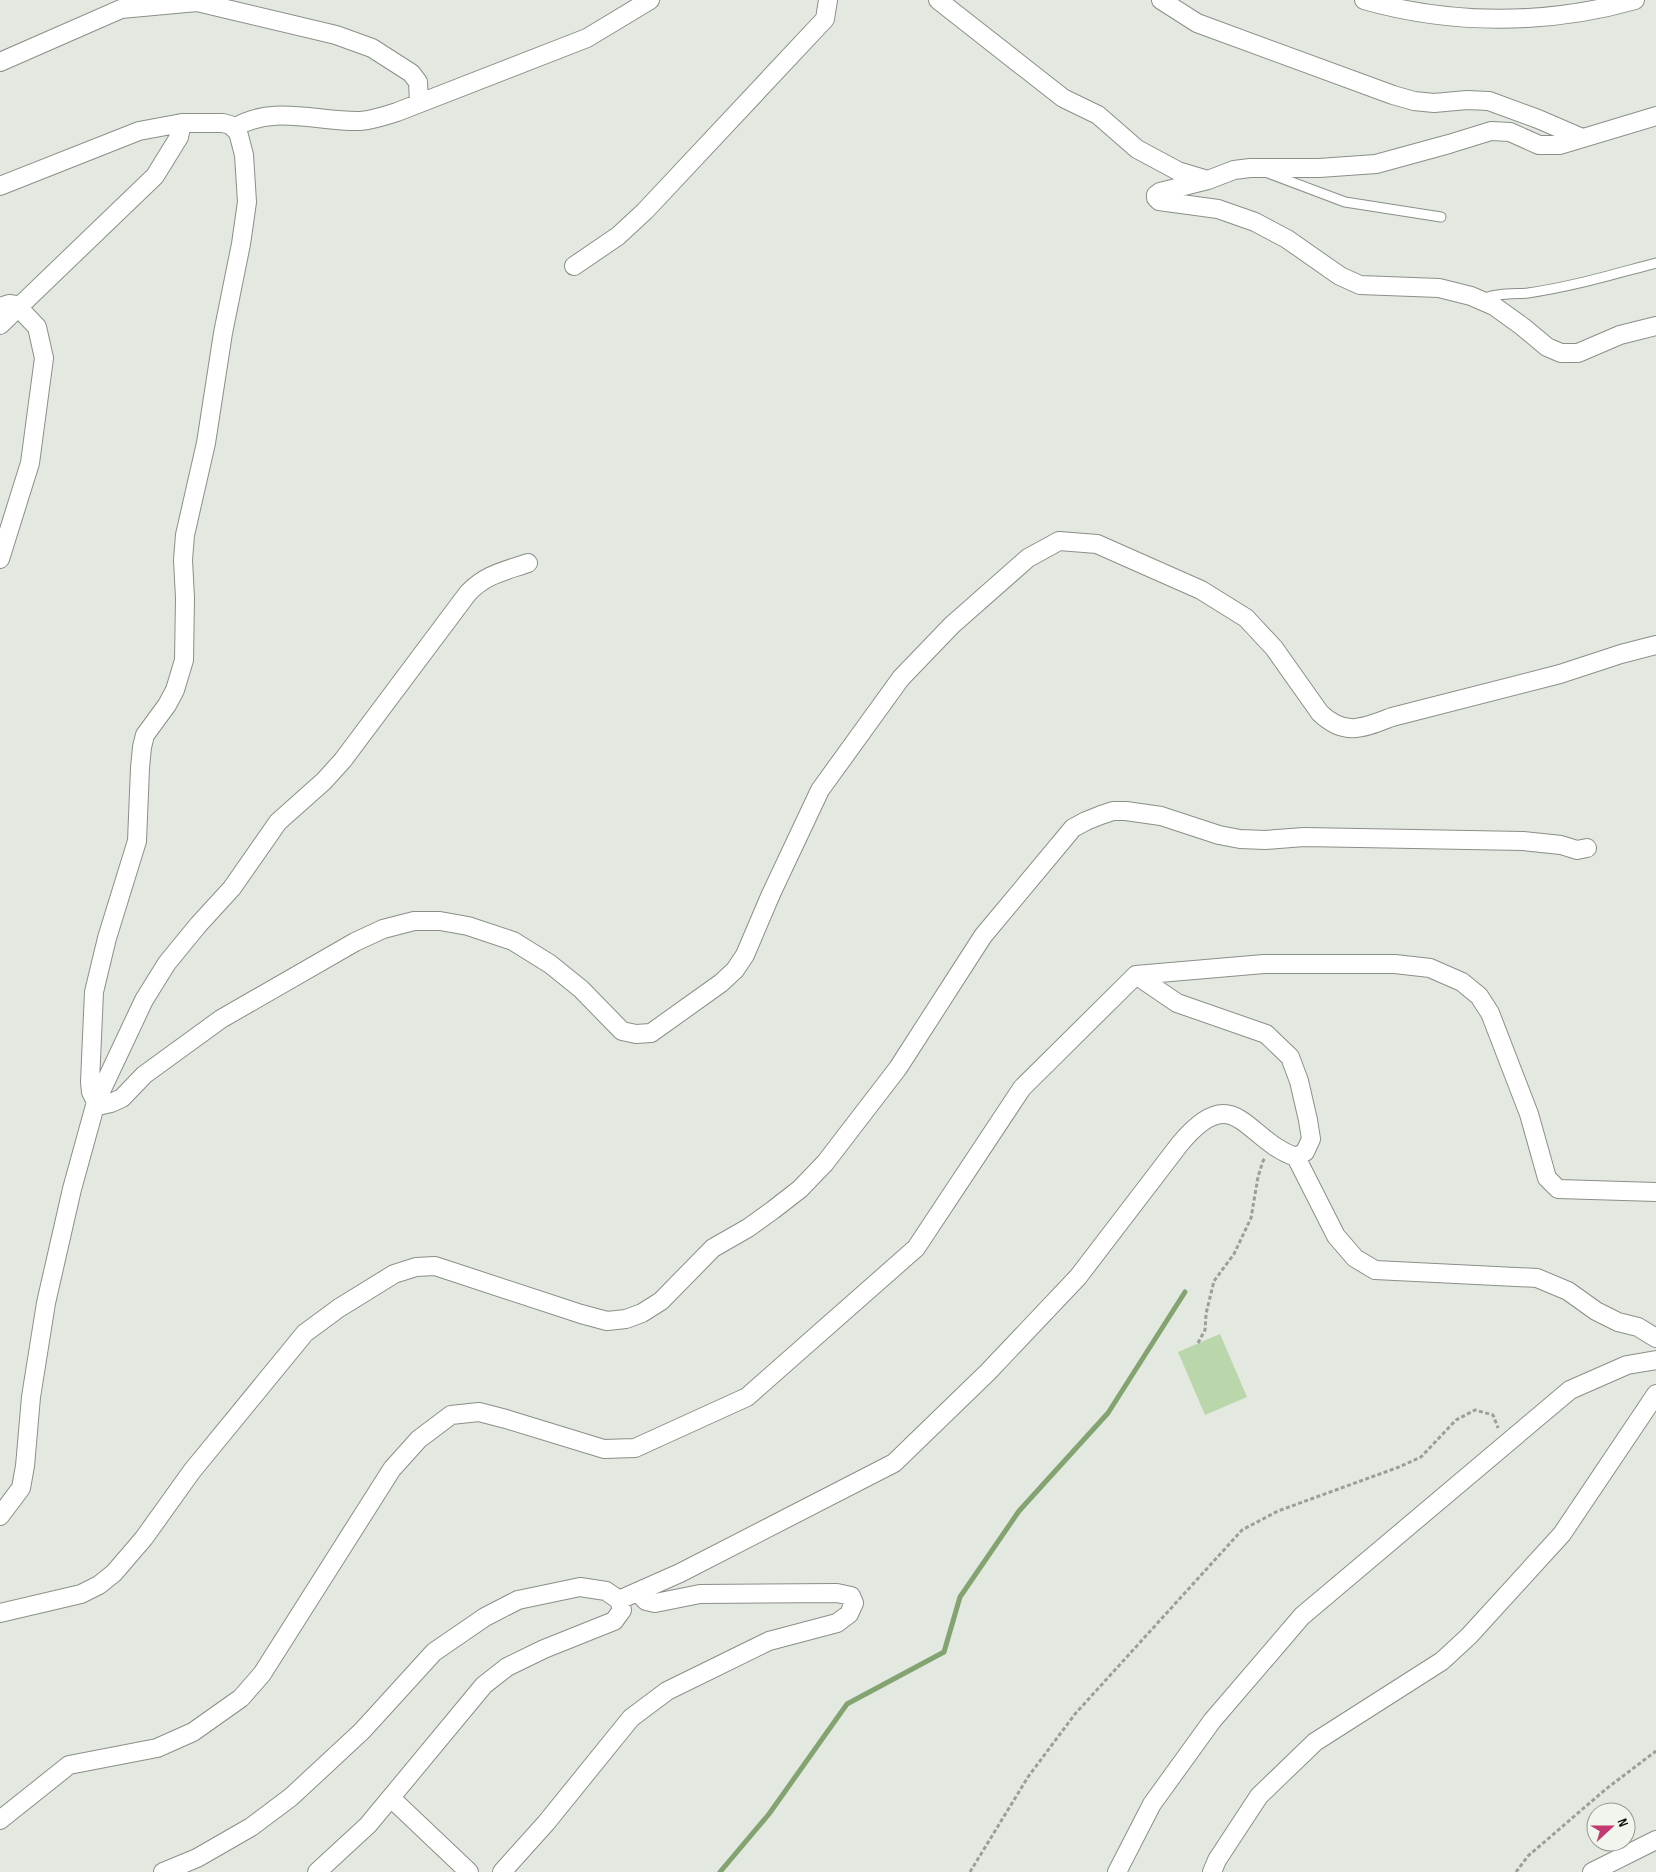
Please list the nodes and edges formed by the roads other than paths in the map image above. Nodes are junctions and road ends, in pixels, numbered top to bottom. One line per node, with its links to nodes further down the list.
1 (650, 0): 8 (street)
2 (828, 0): 18 (street)
3 (938, 0): 14 (street)
4 (1162, 0): 12 (street)
5 (1364, 0): 6 (street)
6 (1635, 0)
7 (0, 62): 8 (street)
8 (419, 103): 11 (street)
9 (1656, 116): 12 (street)
10 (182, 123): 11 (street); 15 (street); 21 (street)
11 (234, 128): 29 (street)
12 (1582, 138): 13 (street)
13 (1264, 167): 14 (street); 16 (lane)
14 (1208, 180): 19 (street)
15 (0, 186)
16 (1441, 217)
17 (1656, 262): 19 (lane)
18 (574, 266)
19 (1482, 300): 23 (street)
20 (0, 307): 21 (street)
21 (18, 307): 22 (street); 24 (street)
22 (0, 325)
23 (1656, 326)
24 (0, 559)
25 (528, 564): 29 (street)
26 (1656, 645): 29 (street)
27 (1587, 848): 38 (street)
28 (1136, 976): 30 (street); 31 (street); 40 (street)
29 (96, 1102): 35 (street)
30 (1296, 1157): 32 (street); 36 (street)
31 (1656, 1192)
32 (1656, 1338)
33 (1656, 1360): 46 (street)
34 (1656, 1394): 47 (street)
35 (0, 1516)
36 (637, 1592): 37 (street); 45 (street)
37 (619, 1600): 39 (street); 42 (street)
38 (0, 1613)
39 (390, 1798): 43 (street); 44 (street)
40 (0, 1820)
41 (1656, 1840): 48 (street)
42 (163, 1872)
43 (316, 1872)
44 (469, 1872)
45 (502, 1872)
46 (1117, 1872)
47 (1212, 1872)
48 (1592, 1872)

